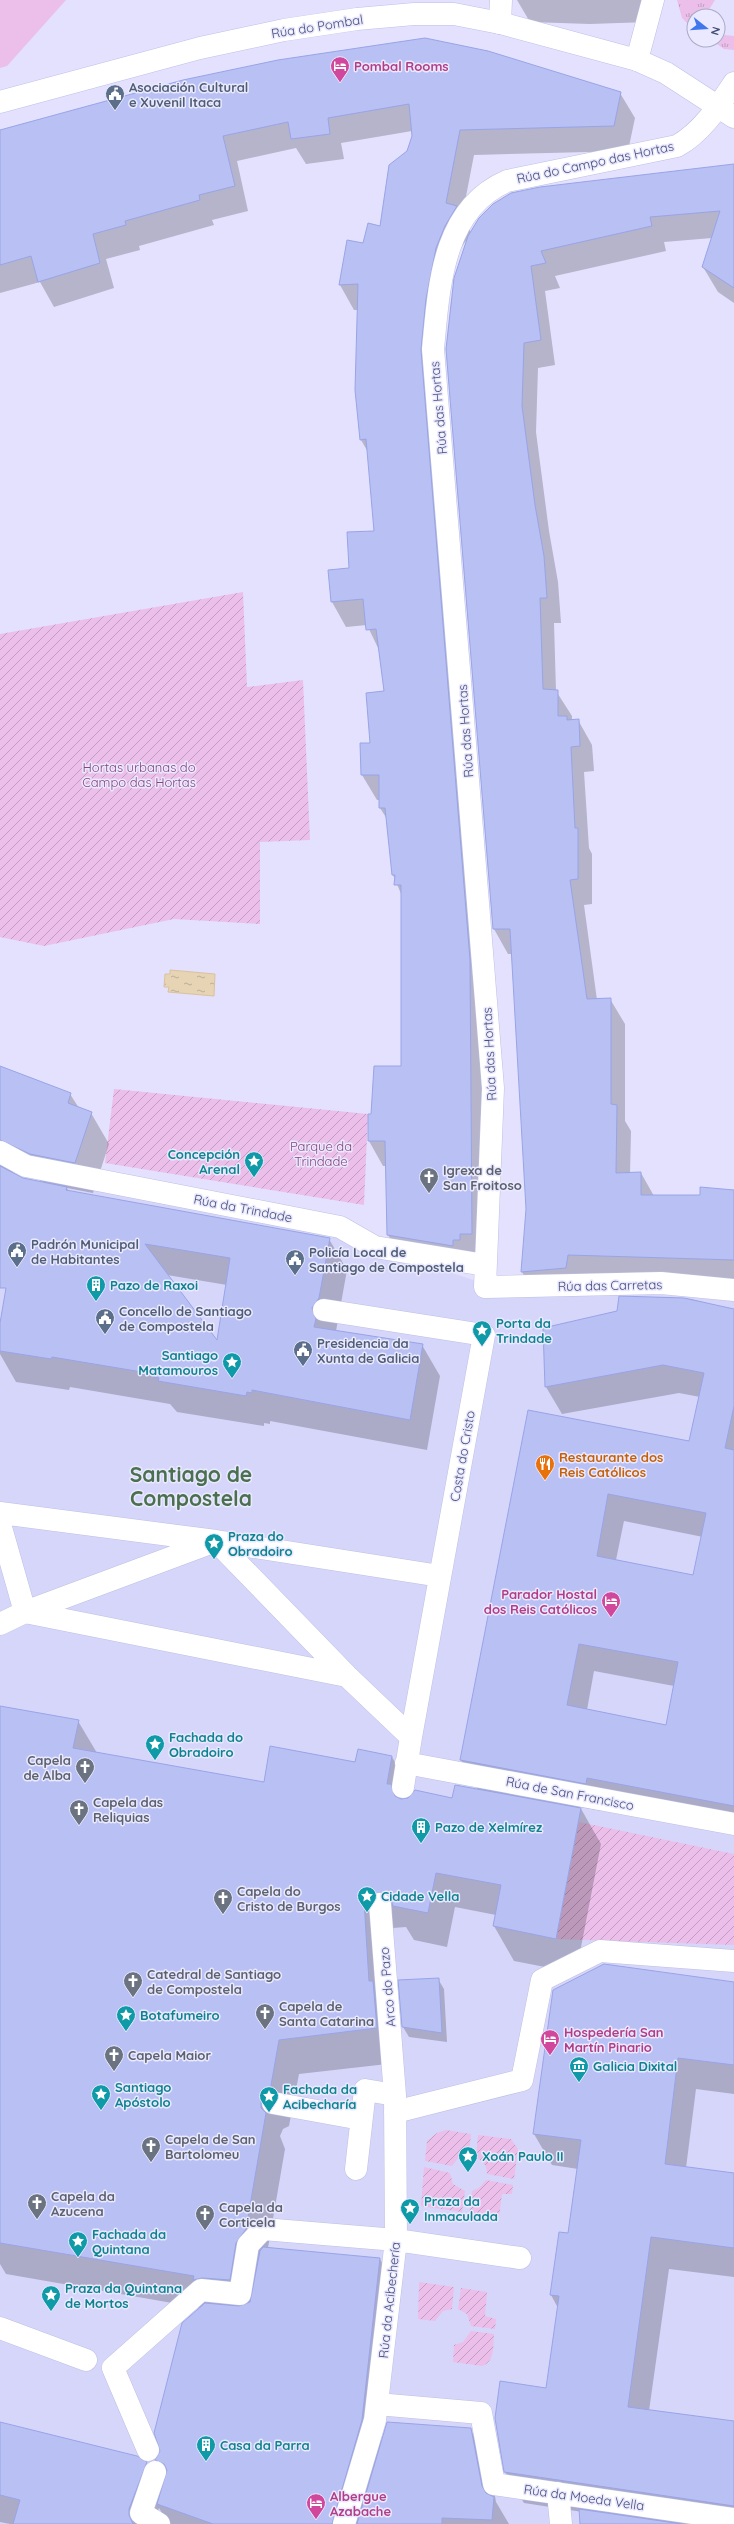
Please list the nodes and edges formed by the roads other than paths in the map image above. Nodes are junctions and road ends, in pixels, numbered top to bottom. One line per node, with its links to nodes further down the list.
1 (502, 0): 3 (street)
2 (653, 0): 4 (street)
3 (500, 23): 4 (street, Rúa do Pombal); 6 (street, Rúa do Pombal)
4 (637, 60): 7 (street, Rúa do Pombal)
5 (734, 83): 7 (street, Rúa do Campo das Hortas)
6 (0, 102)
7 (726, 112): 8 (street, Rúa do Campo das Hortas)
8 (489, 189): 10 (street, Rúa das Hortas)
9 (0, 1152): 10 (street, Rúa da Trindade)
10 (485, 1265): 11 (street, Rúa das Hortas)
11 (485, 1287): 12 (street, Rúa das Carretas)
12 (734, 1290)
13 (324, 1310): 17 (street, Costa do Cristo)
14 (0, 1513): 16 (street)
15 (0, 1524): 18 (street)
16 (216, 1541): 17 (street); 18 (street); 20 (street)
17 (440, 1576): 21 (street, Costa do Cristo)
18 (25, 1612): 19 (street); 20 (street)
19 (0, 1624)
20 (347, 1676): 21 (street)
21 (411, 1737): 22 (street, Costa do Cristo)
22 (406, 1763): 23 (street, Costa do Cristo); 24 (street, Rúa de San Francisco)
23 (402, 1787)
24 (734, 1824)
25 (380, 1904): 27 (street, Arco do Pazo)
26 (734, 1961): 29 (street)
27 (394, 2071): 29 (street, Rúa da Acibechería)
28 (273, 2103): 29 (street)
29 (385, 2115): 30 (street); 30 (street, Rúa da Acibechería)
30 (380, 2161): 31 (street, Rúa da Acibechería)
31 (396, 2240): 32 (street); 35 (street, Rúa da Acibechería); 36 (street)
32 (520, 2258)
33 (0, 2328): 34 (street)
34 (86, 2360)
35 (377, 2404): 38 (street, Rúa da Moeda Vella); 42 (street, Rúa da Acibechería)
36 (148, 2450)
37 (155, 2472): 41 (street)
38 (558, 2493): 39 (street, Rúa da Moeda Vella); 43 (street)
39 (687, 2518): 40 (street, Rúa da Moeda Vella)
40 (734, 2519)
41 (159, 2524)
42 (344, 2524)
43 (561, 2524)

